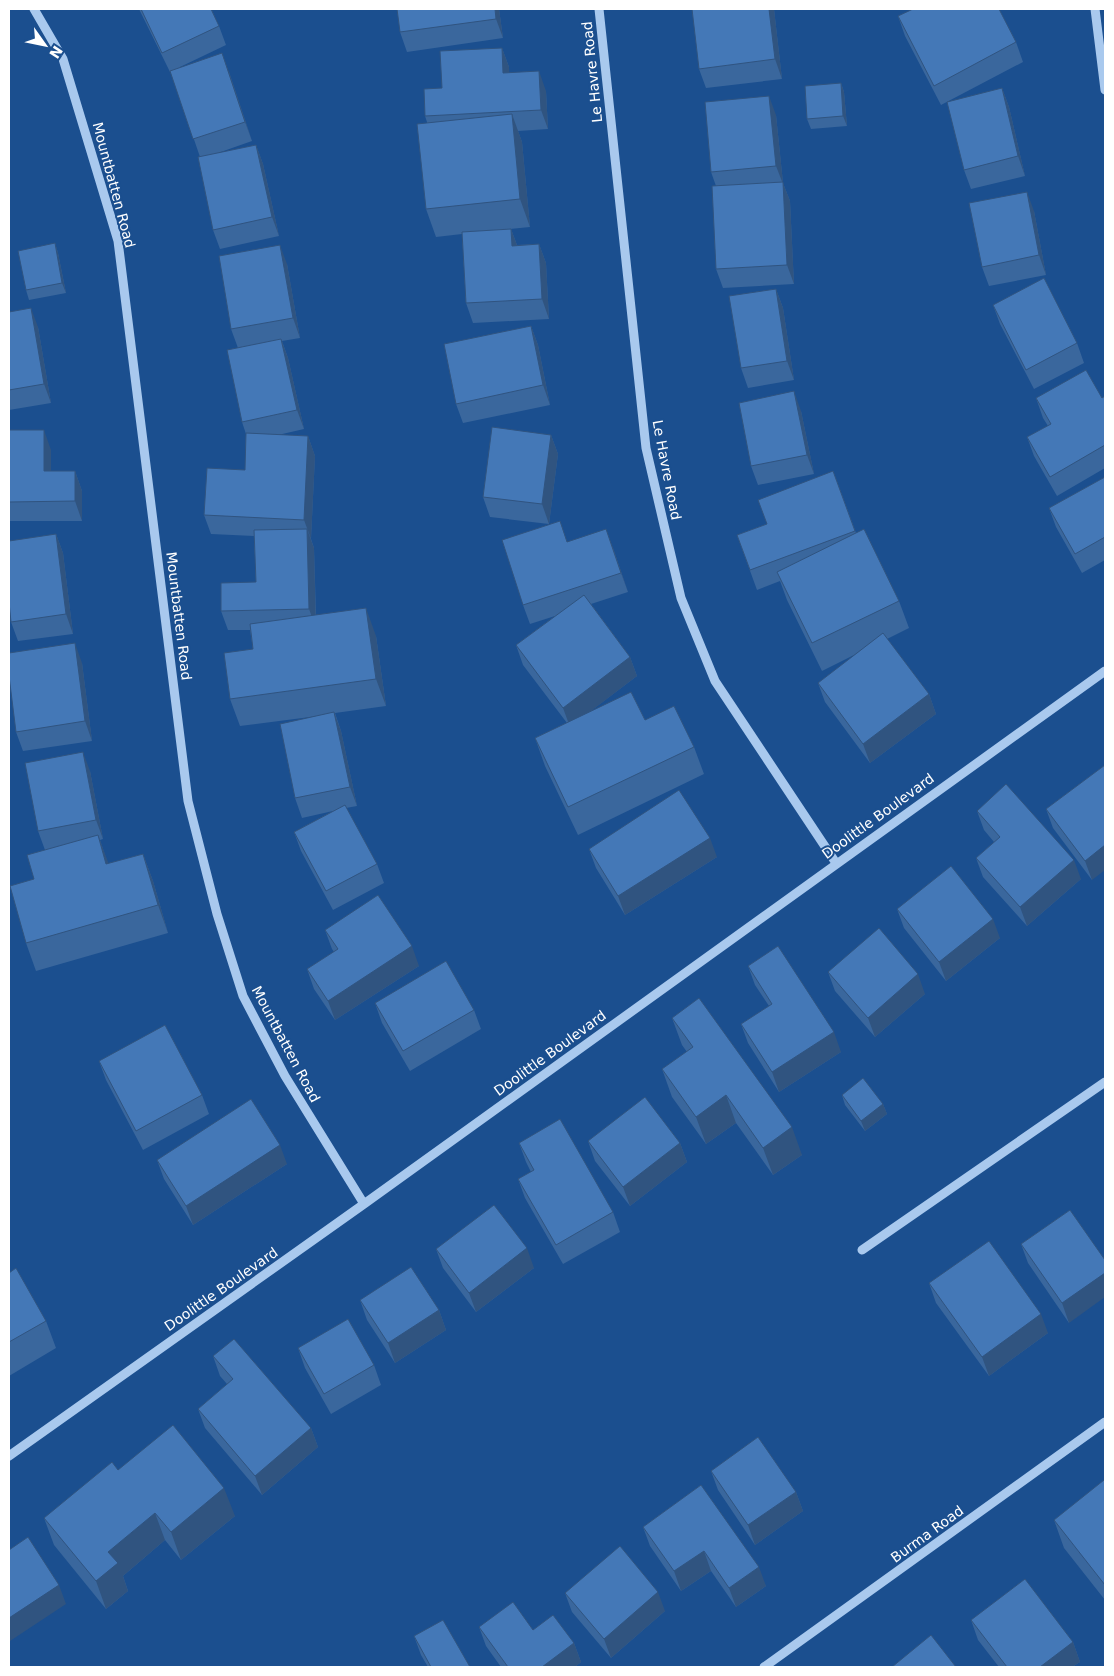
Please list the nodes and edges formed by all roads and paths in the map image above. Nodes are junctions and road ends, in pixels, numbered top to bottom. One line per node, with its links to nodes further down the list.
1 (34, 9): 8 (street, Mountbatten Road)
2 (599, 9): 6 (street, Le Havre Road)
3 (1095, 9): 4 (street)
4 (1105, 90)
5 (1105, 671): 6 (street, Doolittle Boulevard)
6 (836, 864): 8 (street, Doolittle Boulevard)
7 (1105, 1082): 9 (street)
8 (364, 1204): 11 (street, Doolittle Boulevard)
9 (862, 1250)
10 (1105, 1422): 12 (street, Burma Road)
11 (9, 1456)
12 (764, 1667)

